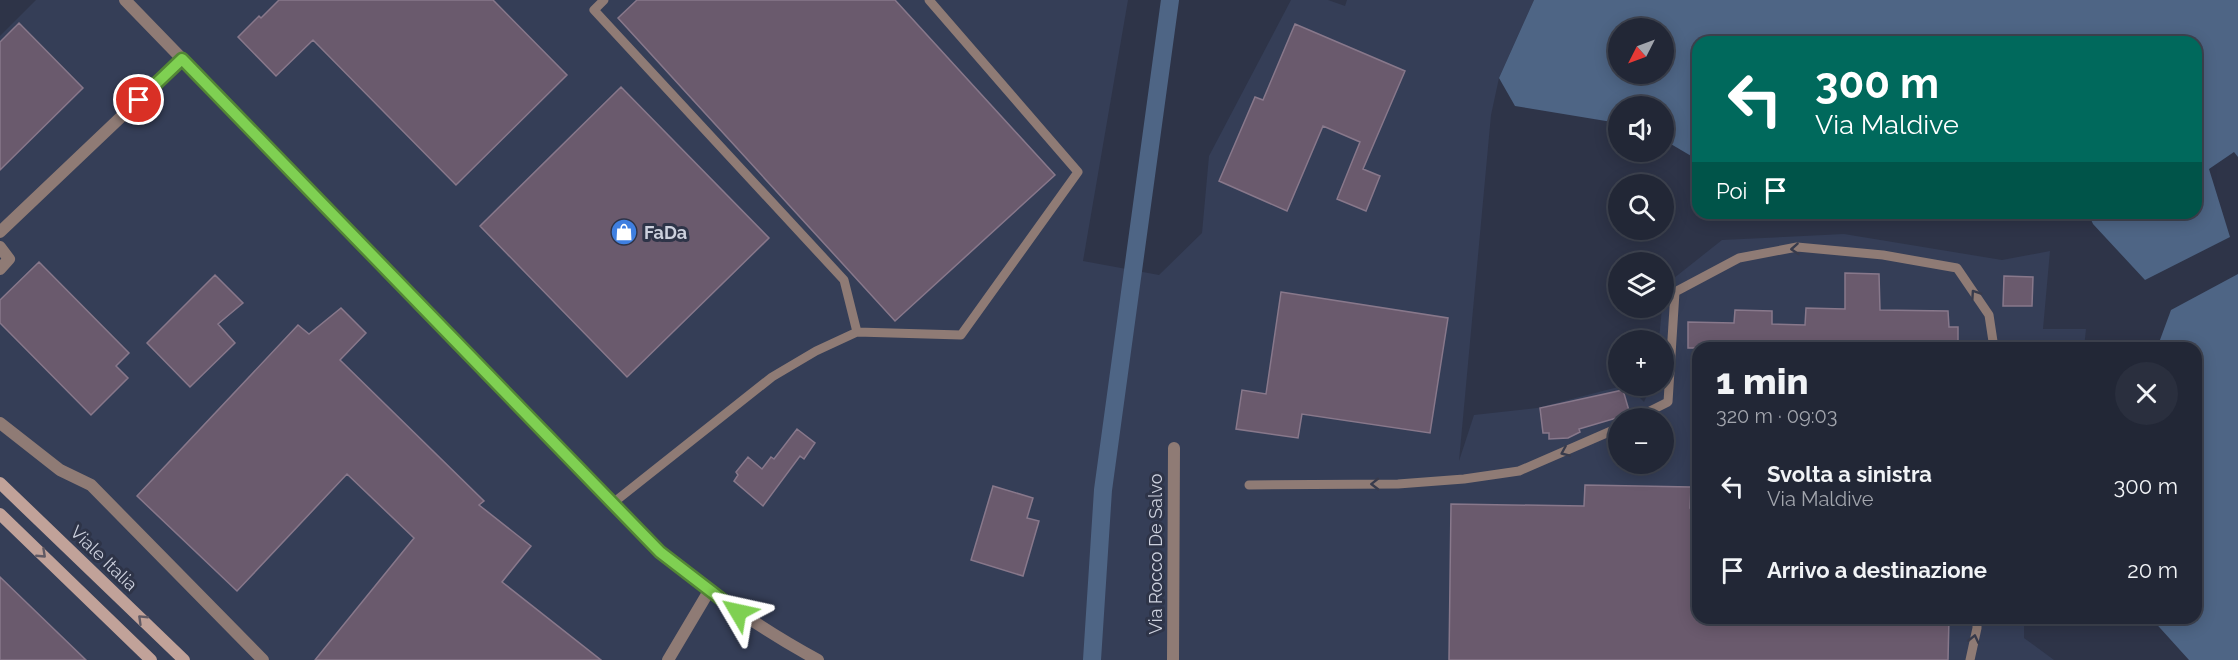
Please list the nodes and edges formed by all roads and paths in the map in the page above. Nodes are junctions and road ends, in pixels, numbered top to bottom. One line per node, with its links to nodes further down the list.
1 (125, 0): 4 (street)
2 (604, 0): 8 (lane)
3 (929, 0): 8 (lane)
4 (182, 59): 5 (street); 16 (street)
5 (0, 232)
6 (0, 248): 7 (street)
7 (0, 269)
8 (857, 332): 16 (lane)
9 (1993, 342): 10 (lane, one-way to 10)
10 (1656, 408)
11 (0, 423): 22 (street)
12 (1608, 432): 15 (lane, one-way to 15)
13 (1174, 448): 25 (street, Via Rocco De Salvo)
14 (0, 483): 21 (main road, Viale Italia, one-way to 14)
15 (1249, 485)
16 (613, 502): 18 (street)
17 (0, 514): 20 (main road, one-way to 20)
18 (709, 591): 23 (street); 24 (street)
19 (1977, 624): 26 (lane, one-way to 19)
20 (151, 660)
21 (184, 660)
22 (262, 660)
23 (668, 660)
24 (818, 660)
25 (1173, 660)
26 (1970, 660)

